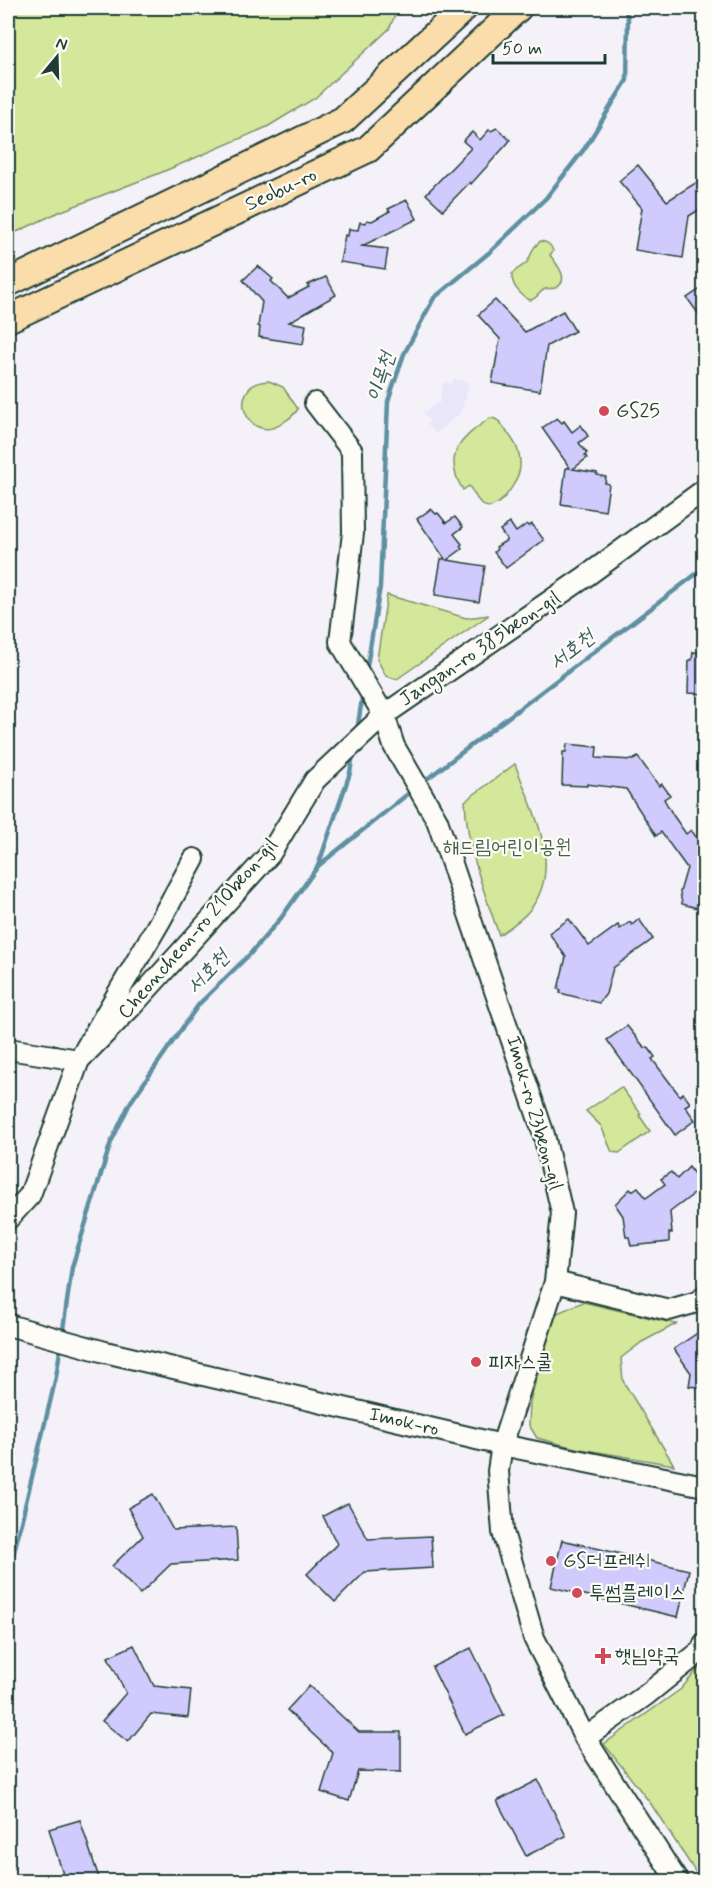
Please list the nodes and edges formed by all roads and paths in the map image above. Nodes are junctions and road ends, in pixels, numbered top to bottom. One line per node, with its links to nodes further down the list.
1 (464, 8): 3 (main road, Seobu-ro)
2 (518, 8): 4 (main road, Seobu-ro)
3 (8, 283)
4 (8, 319)
5 (315, 404): 7 (street, Jangan-ro 385beon-gil)
6 (705, 490): 7 (street, Jangan-ro 385beon-gil)
7 (384, 715): 10 (street, Cheoncheon-ro 210beon-gil); 12 (street, Imok-ro 23beon-gil)
8 (194, 859): 10 (street, Cheoncheon-ro 210beon-gil)
9 (8, 1049): 10 (street)
10 (80, 1060): 11 (street, Cheoncheon-ro 210beon-gil)
11 (8, 1219)
12 (555, 1282): 13 (street); 15 (street, Imok-ro 23beon-gil)
13 (705, 1297)
14 (15, 1327): 15 (street, Imok-ro)
15 (502, 1445): 16 (street, Imok-ro); 18 (street, Imok-ro 23beon-gil)
16 (705, 1486)
17 (705, 1644): 18 (street)
18 (585, 1738): 19 (street, Imok-ro 23beon-gil)
19 (678, 1881)

